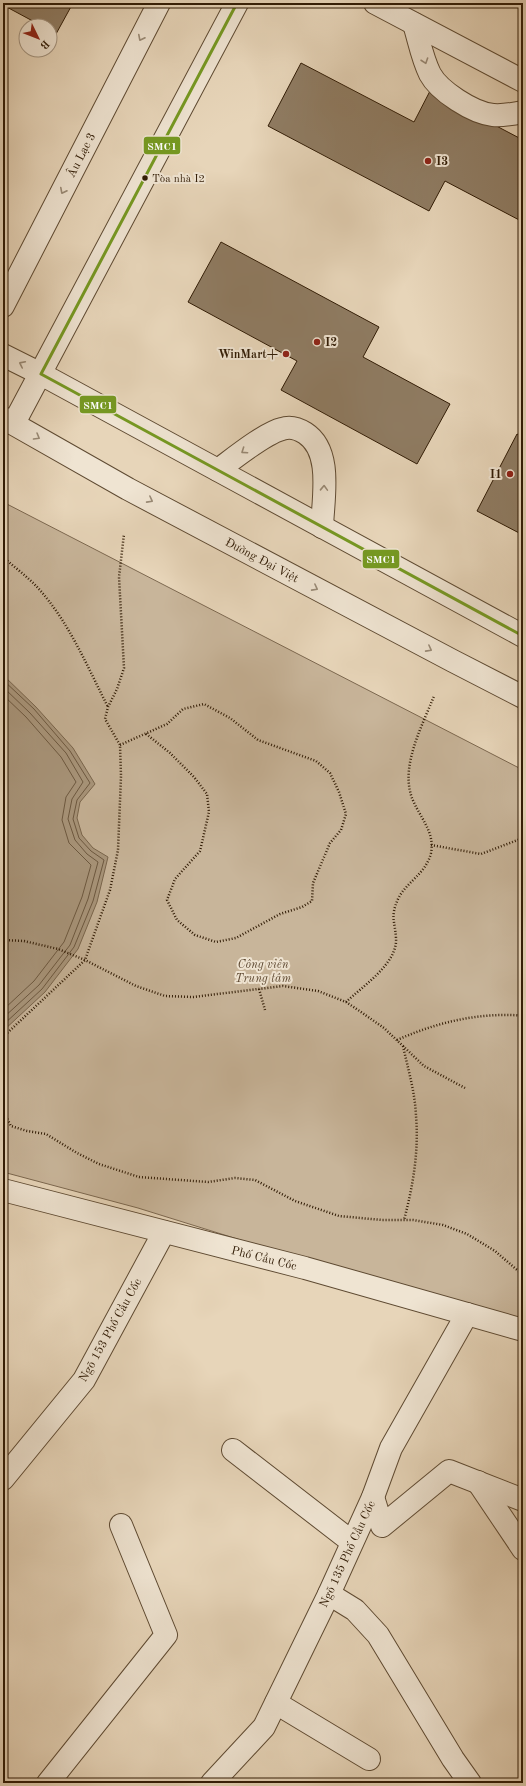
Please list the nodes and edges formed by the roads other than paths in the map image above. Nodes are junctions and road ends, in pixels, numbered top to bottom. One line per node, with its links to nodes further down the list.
1 (159, 3): 7 (street, Âu Lạc 3, one-way to 7)
2 (237, 3): 9 (street)
3 (375, 3): 4 (street)
4 (414, 24): 5 (street); 6 (street, one-way to 6)
5 (523, 81)
6 (523, 112)
7 (3, 306)
8 (3, 355): 9 (street, one-way to 8)
9 (41, 374): 10 (street); 11 (street)
10 (8, 420): 14 (street, Đường Đại Việt, one-way to 14)
11 (218, 470): 12 (street); 12 (street, one-way to 11)
12 (322, 527): 13 (street)
13 (523, 636)
14 (523, 697)
15 (3, 1190): 16 (street, Phố Cầu Cốc)
16 (164, 1232): 17 (street, Phố Cầu Cốc); 20 (street, Ngõ 153 Phố Cầu Cốc)
17 (467, 1314): 18 (street, Phố Cầu Cốc); 22 (street, Ngõ 135 Phố Cầu Cốc)
18 (523, 1330)
19 (233, 1450): 25 (street)
20 (3, 1478)
21 (478, 1482): 22 (street); 23 (street); 26 (street)
22 (372, 1497): 25 (street, Ngõ 135 Phố Cầu Cốc)
23 (523, 1500)
24 (121, 1525): 30 (street)
25 (352, 1542): 27 (street, Ngõ 135 Phố Cầu Cốc)
26 (523, 1548)
27 (329, 1594): 28 (street, Ngõ 135 Phố Cầu Cốc); 32 (street)
28 (276, 1703): 29 (street); 31 (street, Ngõ 135 Phố Cầu Cốc)
29 (369, 1759)
30 (48, 1783)
31 (212, 1783)
32 (470, 1783)

